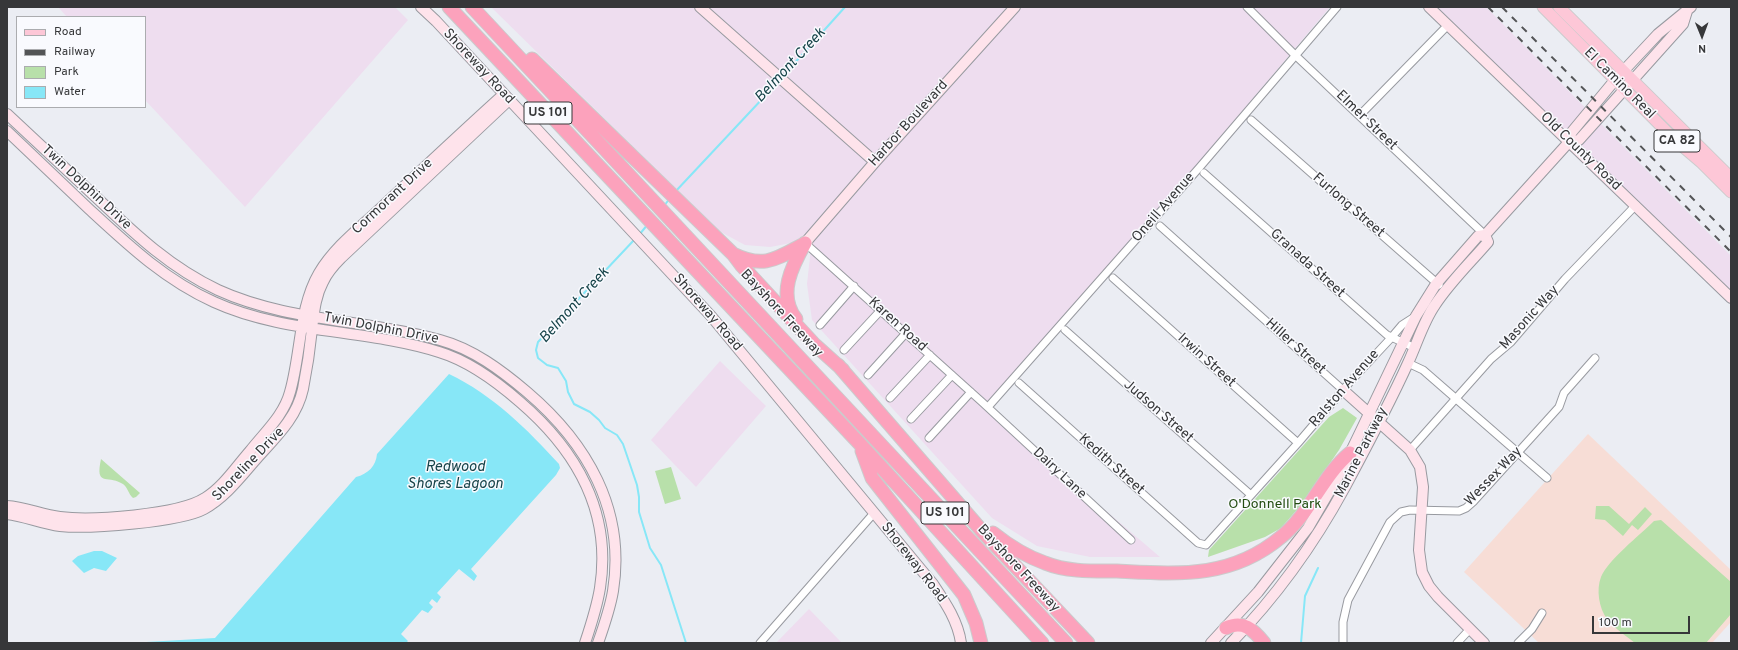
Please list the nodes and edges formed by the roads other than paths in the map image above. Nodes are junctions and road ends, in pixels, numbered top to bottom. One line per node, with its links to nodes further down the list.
1 (421, 7): 18 (main road, Shoreway Road)
2 (449, 7): 66 (highway, US 101)
3 (473, 7): 32 (highway); 89 (highway, Bayshore Freeway / US 101)
4 (700, 7): 24 (main road)
5 (1015, 7): 24 (main road, Harbor Boulevard)
6 (1247, 7): 13 (street, Elmer Street)
7 (1337, 7): 13 (street, Oneill Avenue)
8 (1429, 7): 12 (main road, Old County Road)
9 (1559, 7): 14 (main road, El Camino Real / CA 82)
10 (1549, 9): 15 (main road, El Camino Real / CA 82)
11 (1689, 9): 14 (main road, Ralston Avenue); 16 (main road, Ralston Avenue)
12 (1448, 25): 20 (street); 23 (main road, Old County Road)
13 (1296, 55): 20 (street, Elmer Street); 60 (street, Oneill Avenue)
14 (1623, 71): 15 (main road, Ralston Avenue); 16 (main road, El Camino Real / CA 82)
15 (1615, 80): 17 (main road, El Camino Real / CA 82); 23 (main road, Ralston Avenue)
16 (1632, 80): 17 (main road, Ralston Avenue); 26 (main road, El Camino Real / CA 82)
17 (1624, 89): 23 (main road, Ralston Avenue); 27 (main road, El Camino Real / CA 82)
18 (506, 97): 39 (main road, Cormorant Drive); 75 (main road, Shoreway Road)
19 (7, 114): 39 (main road, Twin Dolphin Drive)
20 (1360, 115): 30 (street, Elmer Street)
21 (1251, 120): 34 (street, Furlong Street)
22 (7, 131): 42 (main road, Twin Dolphin Drive)
23 (1569, 142): 28 (main road, Old County Road); 30 (main road, Ralston Avenue)
24 (875, 162): 31 (main road, Harbor Boulevard)
25 (1204, 173): 45 (street, Granada Street)
26 (1731, 178)
27 (1731, 192)
28 (1636, 205): 37 (main road, Old County Road); 59 (street, Masonic Way)
29 (1160, 226): 56 (street, Hiller Street)
30 (1486, 235): 34 (main road, Ralston Avenue); 36 (main road, Ralston Avenue)
31 (805, 243): 32 (highway); 35 (street, Karen Road); 52 (highway)
32 (733, 254): 52 (highway)
33 (1113, 278): 65 (street, Irwin Street)
34 (1436, 284): 36 (street, Furlong Street); 40 (main road, Ralston Avenue)
35 (854, 286): 38 (street, Karen Road); 41 (street)
36 (1447, 289): 47 (main road, Marine Parkway)
37 (1731, 298)
38 (881, 310): 44 (street, Karen Road); 48 (street)
39 (309, 316): 42 (main road, Shoreline Drive); 84 (main road, Twin Dolphin Drive)
40 (1416, 316): 45 (street, Ralston Avenue); 46 (main road, Marine Parkway)
41 (820, 325)
42 (308, 327): 72 (main road, Shoreline Drive); 76 (main road, Shoreline Drive); 83 (main road, Twin Dolphin Drive)
43 (1065, 330): 71 (street, Judson Street)
44 (906, 333): 49 (street, Karen Road); 53 (street)
45 (1390, 338): 46 (street, Granada Street); 56 (street, Ralston Avenue)
46 (1403, 344): 47 (street, Granada Street); 61 (main road, Marine Parkway)
47 (1415, 348): 51 (main road, Marine Parkway)
48 (844, 350)
49 (930, 355): 54 (street, Karen Road); 58 (street)
50 (1595, 358): 69 (street, Wessex Way)
51 (1408, 363): 59 (street); 63 (main road, Marine Parkway)
52 (843, 370): 74 (highway)
53 (868, 374)
54 (952, 375): 57 (street, Karen Road); 62 (street)
55 (1019, 383): 78 (street, Kedith Street)
56 (1343, 390): 61 (main road, Hiller Street); 65 (street, Ralston Avenue)
57 (971, 392): 60 (street, Karen Road); 64 (street)
58 (890, 398)
59 (1455, 399): 67 (street, Masonic Way); 69 (street)
60 (988, 407): 77 (street, Dairy Lane)
61 (1369, 414): 63 (main road, Hiller Street); 68 (main road, Marine Parkway)
62 (911, 419)
63 (1379, 422): 67 (main road, Hiller Street); 80 (main road, Marine Parkway)
64 (929, 438)
65 (1298, 443): 71 (street, Ralston Avenue)
66 (860, 444): 87 (highway); 88 (highway, US 101)
67 (1410, 450): 73 (main road, Hiller Street)
68 (1350, 453): 74 (highway); 81 (main road, Marine Parkway)
69 (1518, 453): 70 (street); 73 (street, Wessex Way)
70 (1547, 478)
71 (1251, 495): 78 (street, Ralston Avenue)
72 (7, 506)
73 (1422, 509): 82 (main road, Hiller Street); 94 (street, Wessex Way)
74 (965, 510): 90 (highway)
75 (874, 513): 85 (street); 86 (main road, Shoreway Road)
76 (7, 514)
77 (1131, 540)
78 (1203, 545)
79 (1542, 613): 97 (street)
80 (1247, 626): 81 (highway); 92 (main road, Marine Parkway); 93 (highway)
81 (1226, 628): 91 (main road, Marine Parkway)
82 (1470, 629): 95 (street); 96 (main road, Hiller Street)
83 (585, 643)
84 (598, 643)
85 (760, 643)
86 (961, 643)
87 (981, 643)
88 (1042, 643)
89 (1066, 643)
90 (1088, 643)
91 (1211, 643)
92 (1231, 643)
93 (1264, 643)
94 (1343, 643)
95 (1457, 643)
96 (1484, 643)
97 (1518, 643)

